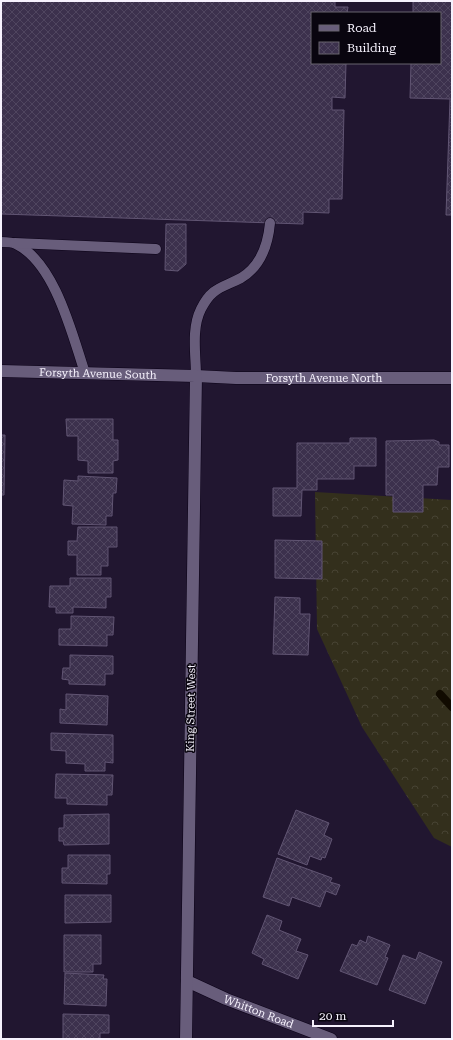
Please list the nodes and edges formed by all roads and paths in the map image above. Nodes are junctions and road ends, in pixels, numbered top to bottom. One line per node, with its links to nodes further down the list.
1 (270, 223): 7 (lane)
2 (1, 242): 3 (lane)
3 (15, 243): 4 (lane); 6 (lane)
4 (156, 249)
5 (1, 371): 6 (street, Forsyth Avenue South)
6 (85, 373): 7 (street, Forsyth Avenue South)
7 (196, 376): 8 (street, Forsyth Avenue North); 9 (street, King Street West)
8 (452, 378)
9 (187, 981): 10 (street, King Street West); 11 (street, Whitton Road)
10 (186, 1039)
11 (331, 1039)

